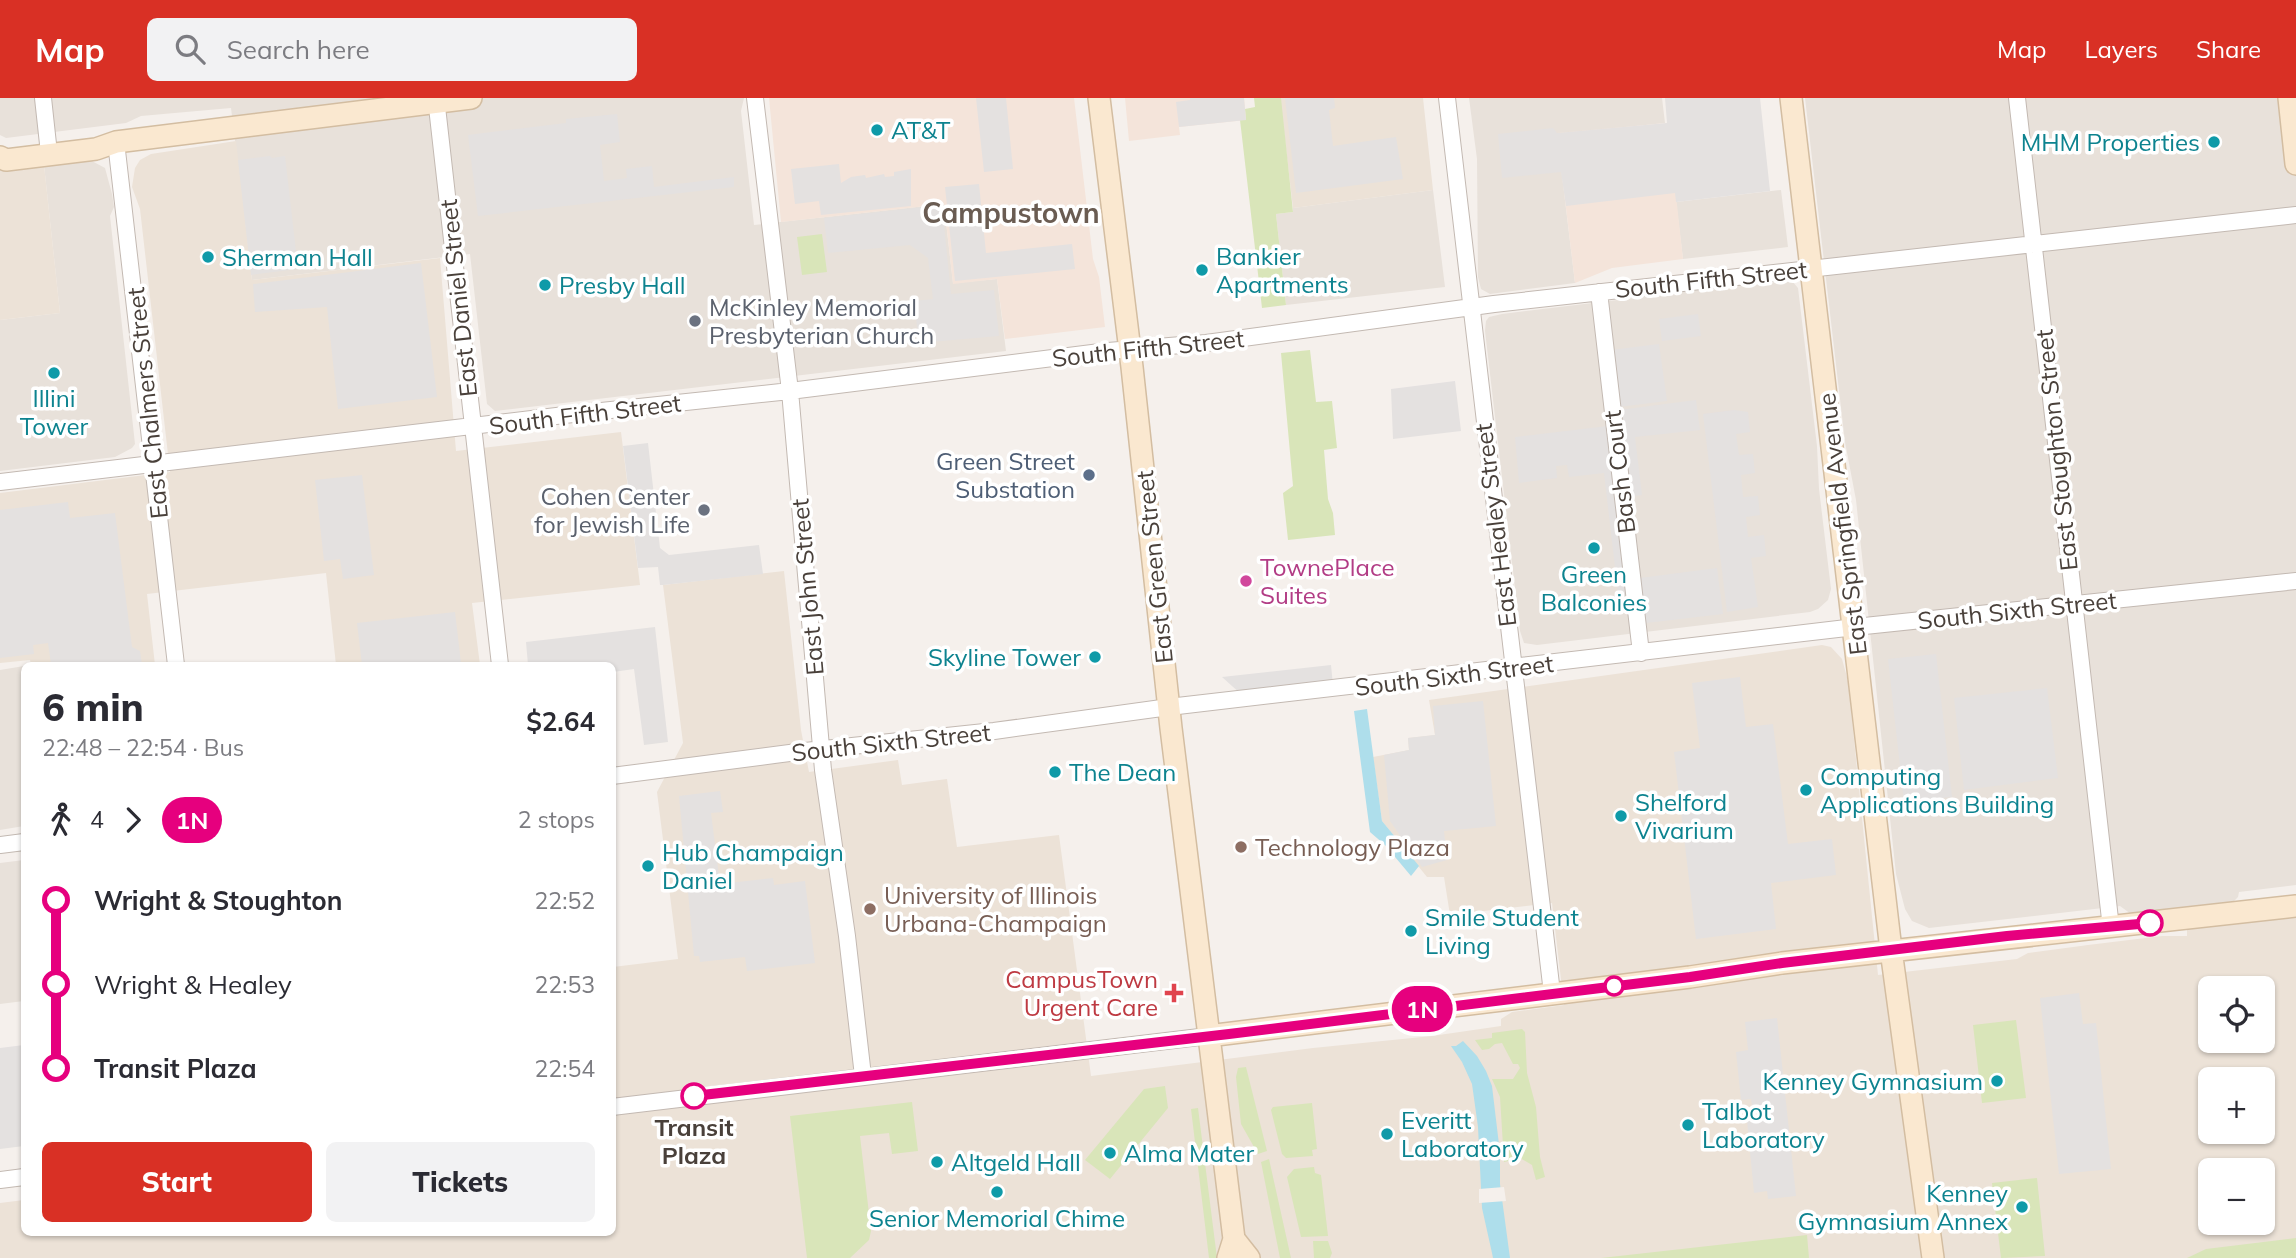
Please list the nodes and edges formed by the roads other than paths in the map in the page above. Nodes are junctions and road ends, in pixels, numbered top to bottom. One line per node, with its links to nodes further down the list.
1 (43, 98): 11 (street)
2 (471, 98): 9 (street)
3 (755, 98): 20 (street, East John Street)
4 (1099, 98): 19 (street, East Green Street)
5 (1447, 98): 18 (street, East Healey Street)
6 (1791, 98): 16 (street, East Springfield Avenue)
7 (2017, 98): 15 (street, East Stoughton Street)
8 (2289, 98): 13 (street)
9 (436, 100): 10 (street); 21 (street, East Daniel Street)
10 (116, 142): 11 (street); 12 (street); 22 (street, East Chalmers Street)
11 (48, 144): 12 (street)
12 (0, 155)
13 (2296, 164)
14 (2296, 215): 15 (street, South Fifth Street)
15 (2033, 244): 16 (street, South Fifth Street); 25 (street, East Stoughton Street)
16 (1812, 268): 17 (street, South Fifth Street); 26 (street, East Springfield Avenue)
17 (1599, 292): 18 (street, South Fifth Street); 27 (street, Bash Court)
18 (1471, 307): 19 (street, South Fifth Street); 30 (street, East Healey Street)
19 (1130, 349): 20 (street, South Fifth Street); 31 (street, East Green Street)
20 (790, 391): 21 (street, South Fifth Street); 32 (street, East John Street)
21 (472, 427): 22 (street, South Fifth Street); 29 (street, East Daniel Street)
22 (154, 463): 23 (street, South Fifth Street); 28 (street, East Chalmers Street)
23 (0, 482)
24 (2296, 581): 25 (street, South Sixth Street)
25 (2073, 604): 26 (street, South Sixth Street); 37 (street, East Stoughton Street)
26 (1855, 627): 27 (street, South Sixth Street); 38 (street, East Springfield Avenue)
27 (1641, 653): 30 (street, South Sixth Street)
28 (176, 662)
29 (500, 662)
30 (1512, 668): 31 (street, South Sixth Street); 39 (street, East Healey Street)
31 (1169, 707): 32 (street, South Sixth Street); 40 (street, East Green Street)
32 (821, 750): 33 (street, South Sixth Street); 41 (street, East John Street)
33 (616, 776)
34 (21, 842): 35 (street)
35 (0, 845)
36 (2296, 906): 37 (street)
37 (2111, 928): 38 (street)
38 (1891, 950): 39 (street); 47 (street, East Springfield Avenue)
39 (1552, 993): 40 (street)
40 (1208, 1036): 41 (street); 45 (street, East Green Street)
41 (863, 1076): 42 (street)
42 (616, 1107)
43 (21, 1177): 44 (street)
44 (0, 1180)
45 (1231, 1248): 46 (street)
46 (1249, 1258)
47 (1933, 1258)

